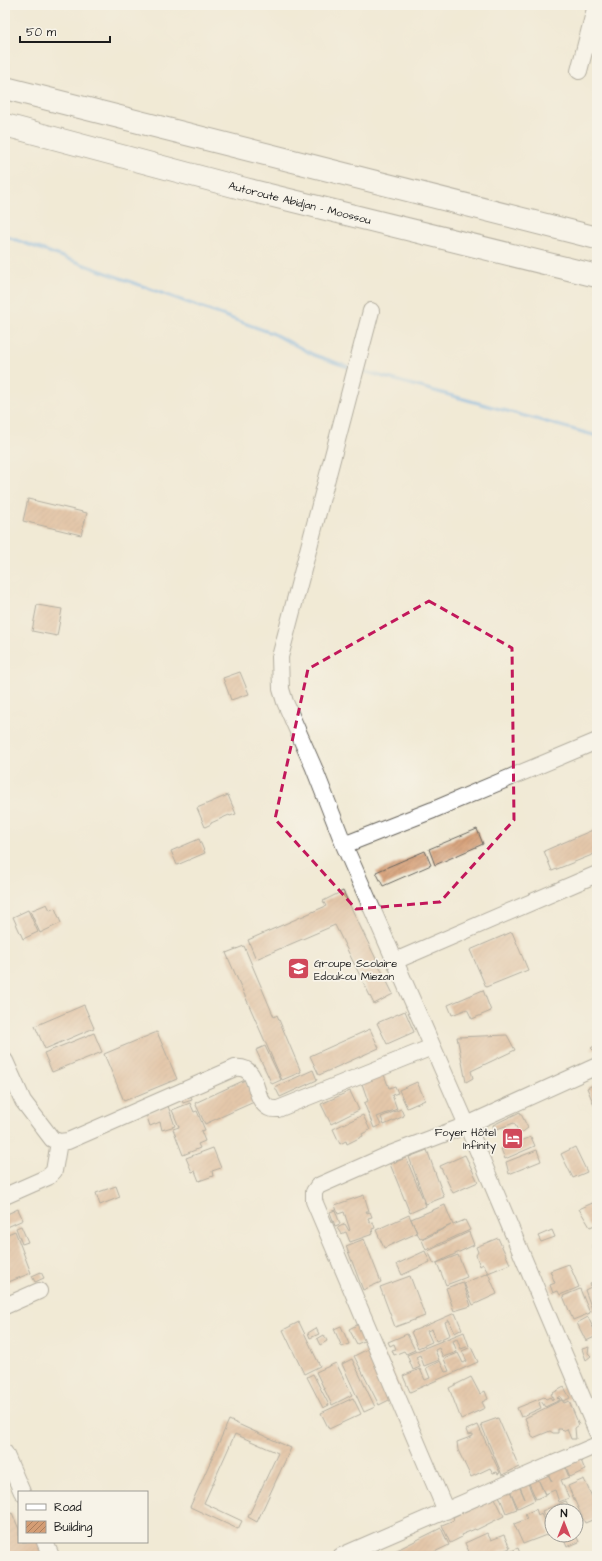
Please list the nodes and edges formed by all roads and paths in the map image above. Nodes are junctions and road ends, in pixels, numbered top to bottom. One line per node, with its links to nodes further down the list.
1 (596, 5): 2 (street)
2 (579, 71)
3 (5, 88): 5 (highway)
4 (5, 125): 6 (highway, Autoroute Abidjan - Moossou)
5 (597, 238)
6 (597, 276)
7 (371, 311): 9 (street)
8 (597, 741): 9 (street)
9 (344, 845): 11 (street)
10 (597, 874): 11 (street)
11 (395, 961): 12 (street)
12 (432, 1047): 15 (street); 16 (street)
13 (5, 1061): 16 (street)
14 (597, 1066): 15 (street)
15 (467, 1125): 20 (street); 24 (street)
16 (60, 1142): 17 (street)
17 (5, 1196)
18 (39, 1291): 19 (street)
19 (5, 1306)
20 (597, 1432)
21 (597, 1445): 24 (street)
22 (5, 1453): 23 (street)
23 (22, 1491)
24 (446, 1511): 27 (street)
25 (45, 1543): 26 (street)
26 (51, 1556)
27 (341, 1556)

